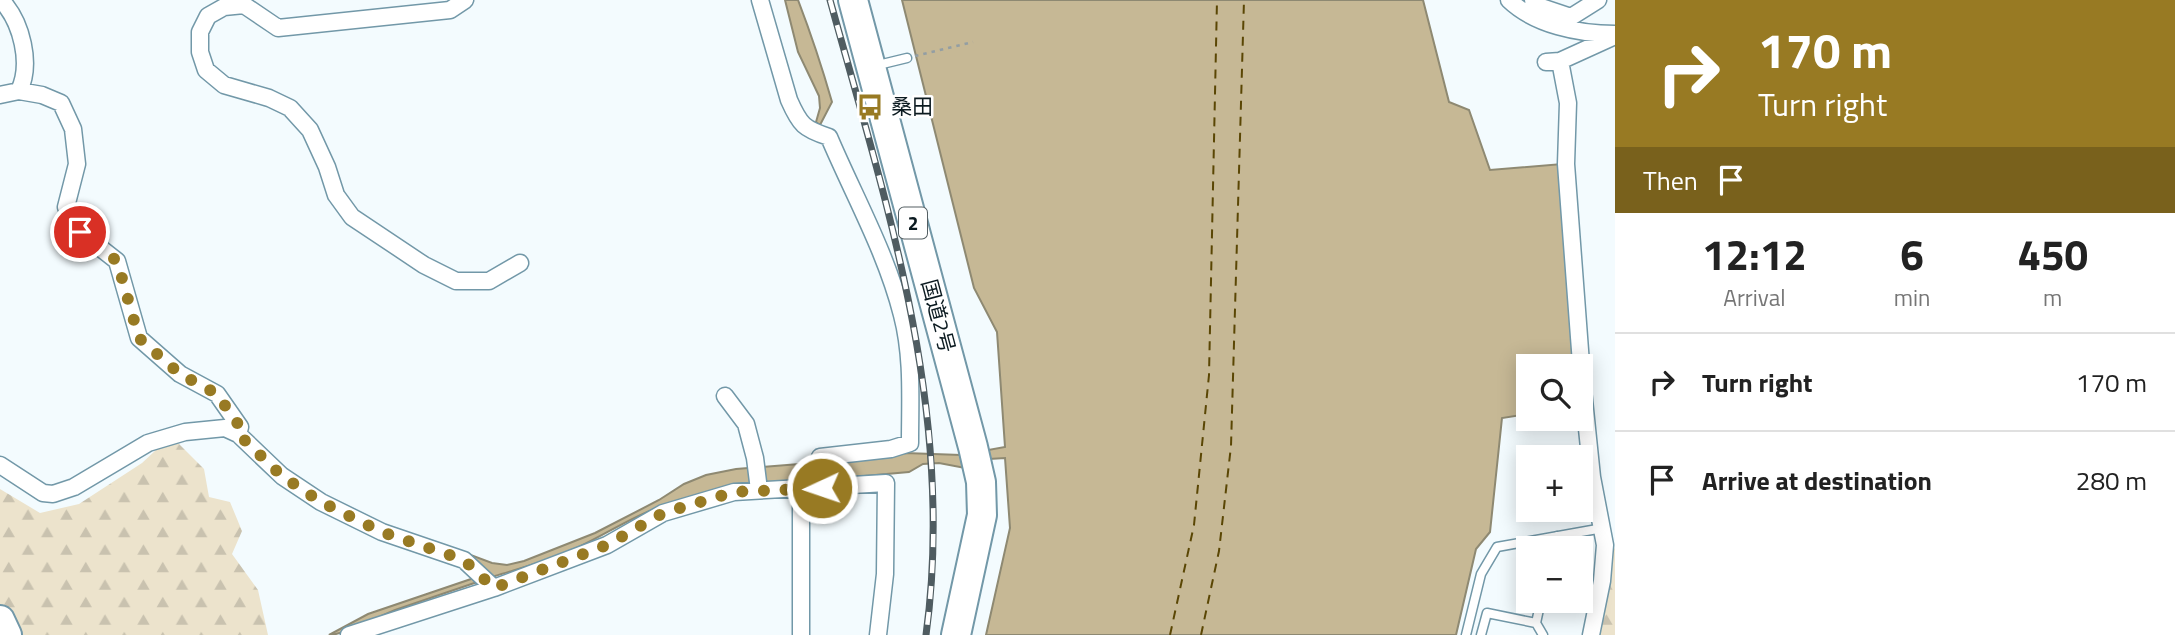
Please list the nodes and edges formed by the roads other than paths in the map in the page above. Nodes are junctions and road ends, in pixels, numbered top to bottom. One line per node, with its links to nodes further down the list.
1 (1, 0): 11 (street)
2 (465, 0): 13 (street)
3 (760, 0): 17 (street)
4 (853, 0): 10 (highway, 国道2号 / 2)
5 (1508, 0): 8 (street)
6 (1533, 0): 7 (street)
7 (1598, 0)
8 (1615, 35): 20 (street)
9 (907, 58): 10 (lane)
10 (871, 67): 31 (highway, 国道2号 / 2)
11 (19, 91): 12 (street); 15 (street)
12 (0, 95)
13 (520, 263)
14 (725, 396): 19 (street)
15 (238, 434): 16 (street); 23 (street)
16 (0, 465)
17 (822, 488): 18 (street); 30 (street)
18 (801, 489): 19 (street); 27 (street)
19 (759, 490): 23 (street)
20 (1606, 518): 21 (lane); 35 (street)
21 (1557, 536)
22 (1516, 544): 32 (lane)
23 (487, 581): 29 (street)
24 (1538, 613): 26 (lane)
25 (0, 620): 28 (highway)
26 (1536, 623): 33 (lane); 34 (lane)
27 (804, 634)
28 (7, 635)
29 (349, 635)
30 (878, 635)
31 (956, 635)
32 (1466, 635)
33 (1481, 635)
34 (1543, 635)
35 (1591, 635)

